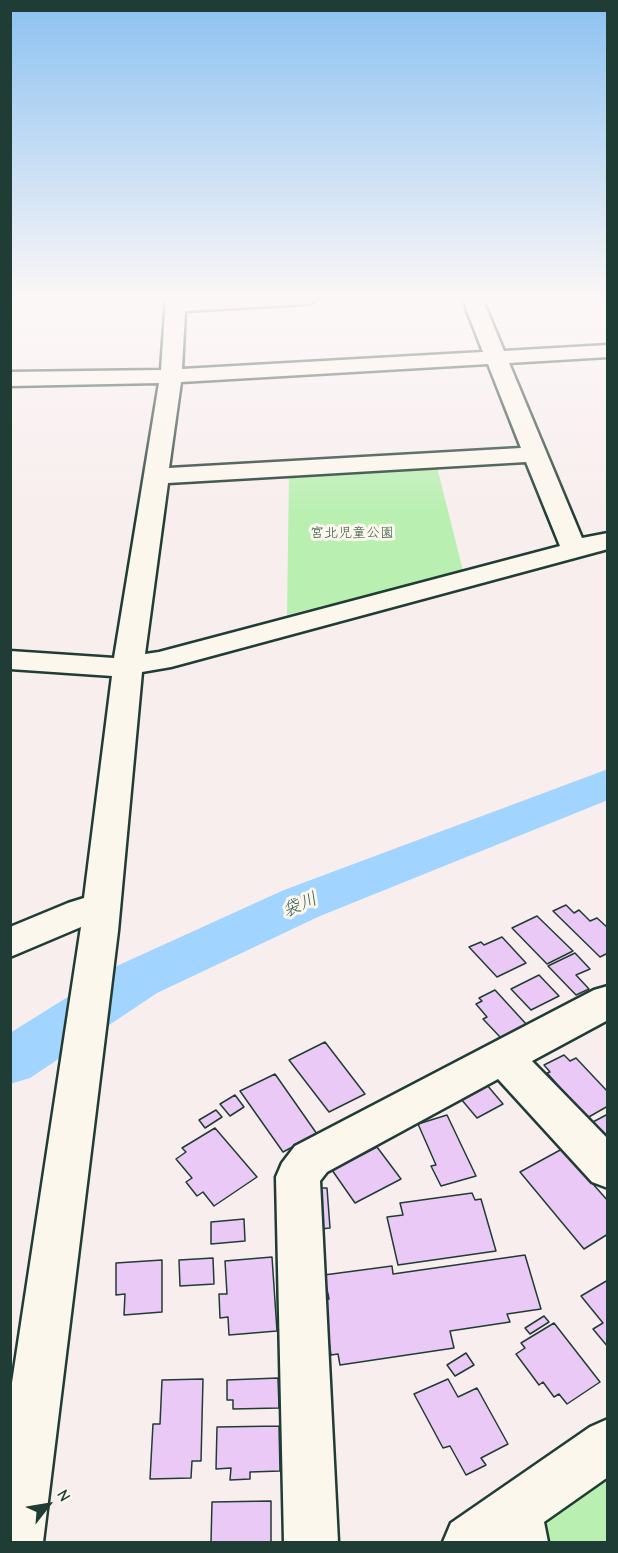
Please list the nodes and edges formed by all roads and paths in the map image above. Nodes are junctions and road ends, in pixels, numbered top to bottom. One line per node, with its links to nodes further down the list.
1 (171, 370): 4 (street)
2 (265, 370): 4 (street)
3 (500, 370): 6 (street)
4 (171, 376): 5 (street); 7 (street)
5 (10, 379)
6 (534, 454): 7 (street); 9 (street)
7 (156, 476): 11 (street)
8 (608, 541): 9 (street)
9 (578, 549): 11 (street)
10 (10, 660): 11 (street)
11 (128, 666): 12 (street)
12 (100, 921): 13 (street); 19 (street)
13 (10, 943)
14 (608, 1001): 15 (street)
15 (503, 1057): 16 (street); 20 (street)
16 (608, 1169)
17 (608, 1445): 18 (street)
18 (518, 1526): 21 (street)
19 (15, 1542)
20 (311, 1542)
21 (470, 1542)

